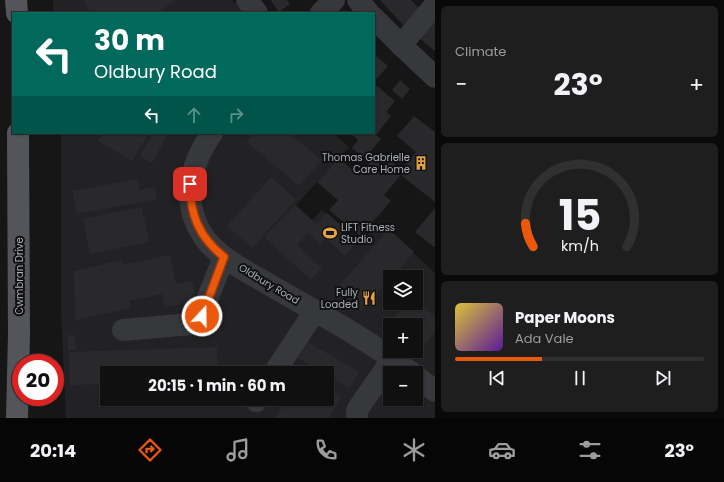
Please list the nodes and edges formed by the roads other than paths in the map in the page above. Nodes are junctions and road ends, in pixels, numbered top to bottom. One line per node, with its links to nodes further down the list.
1 (16, 0): 6 (main road)
2 (247, 0): 7 (street)
3 (334, 0): 8 (street)
4 (358, 0): 9 (street)
5 (435, 5): 11 (street)
6 (17, 12)
7 (256, 12)
8 (322, 12)
9 (368, 12)
10 (375, 19): 11 (street)
11 (401, 45): 12 (street)
12 (435, 77)
13 (18, 134): 24 (main road, Cwmbran Drive)
14 (211, 134): 15 (street, Oldbury Road)
15 (224, 257): 16 (street, Oldbury Road); 17 (street)
16 (315, 311): 18 (street, Oldbury Road); 20 (street)
17 (123, 330)
18 (383, 352)
19 (393, 358): 21 (street, Oldbury Road); 25 (street)
20 (279, 366)
21 (403, 366)
22 (423, 382): 23 (street)
23 (435, 391)
24 (17, 418)
25 (357, 418)

